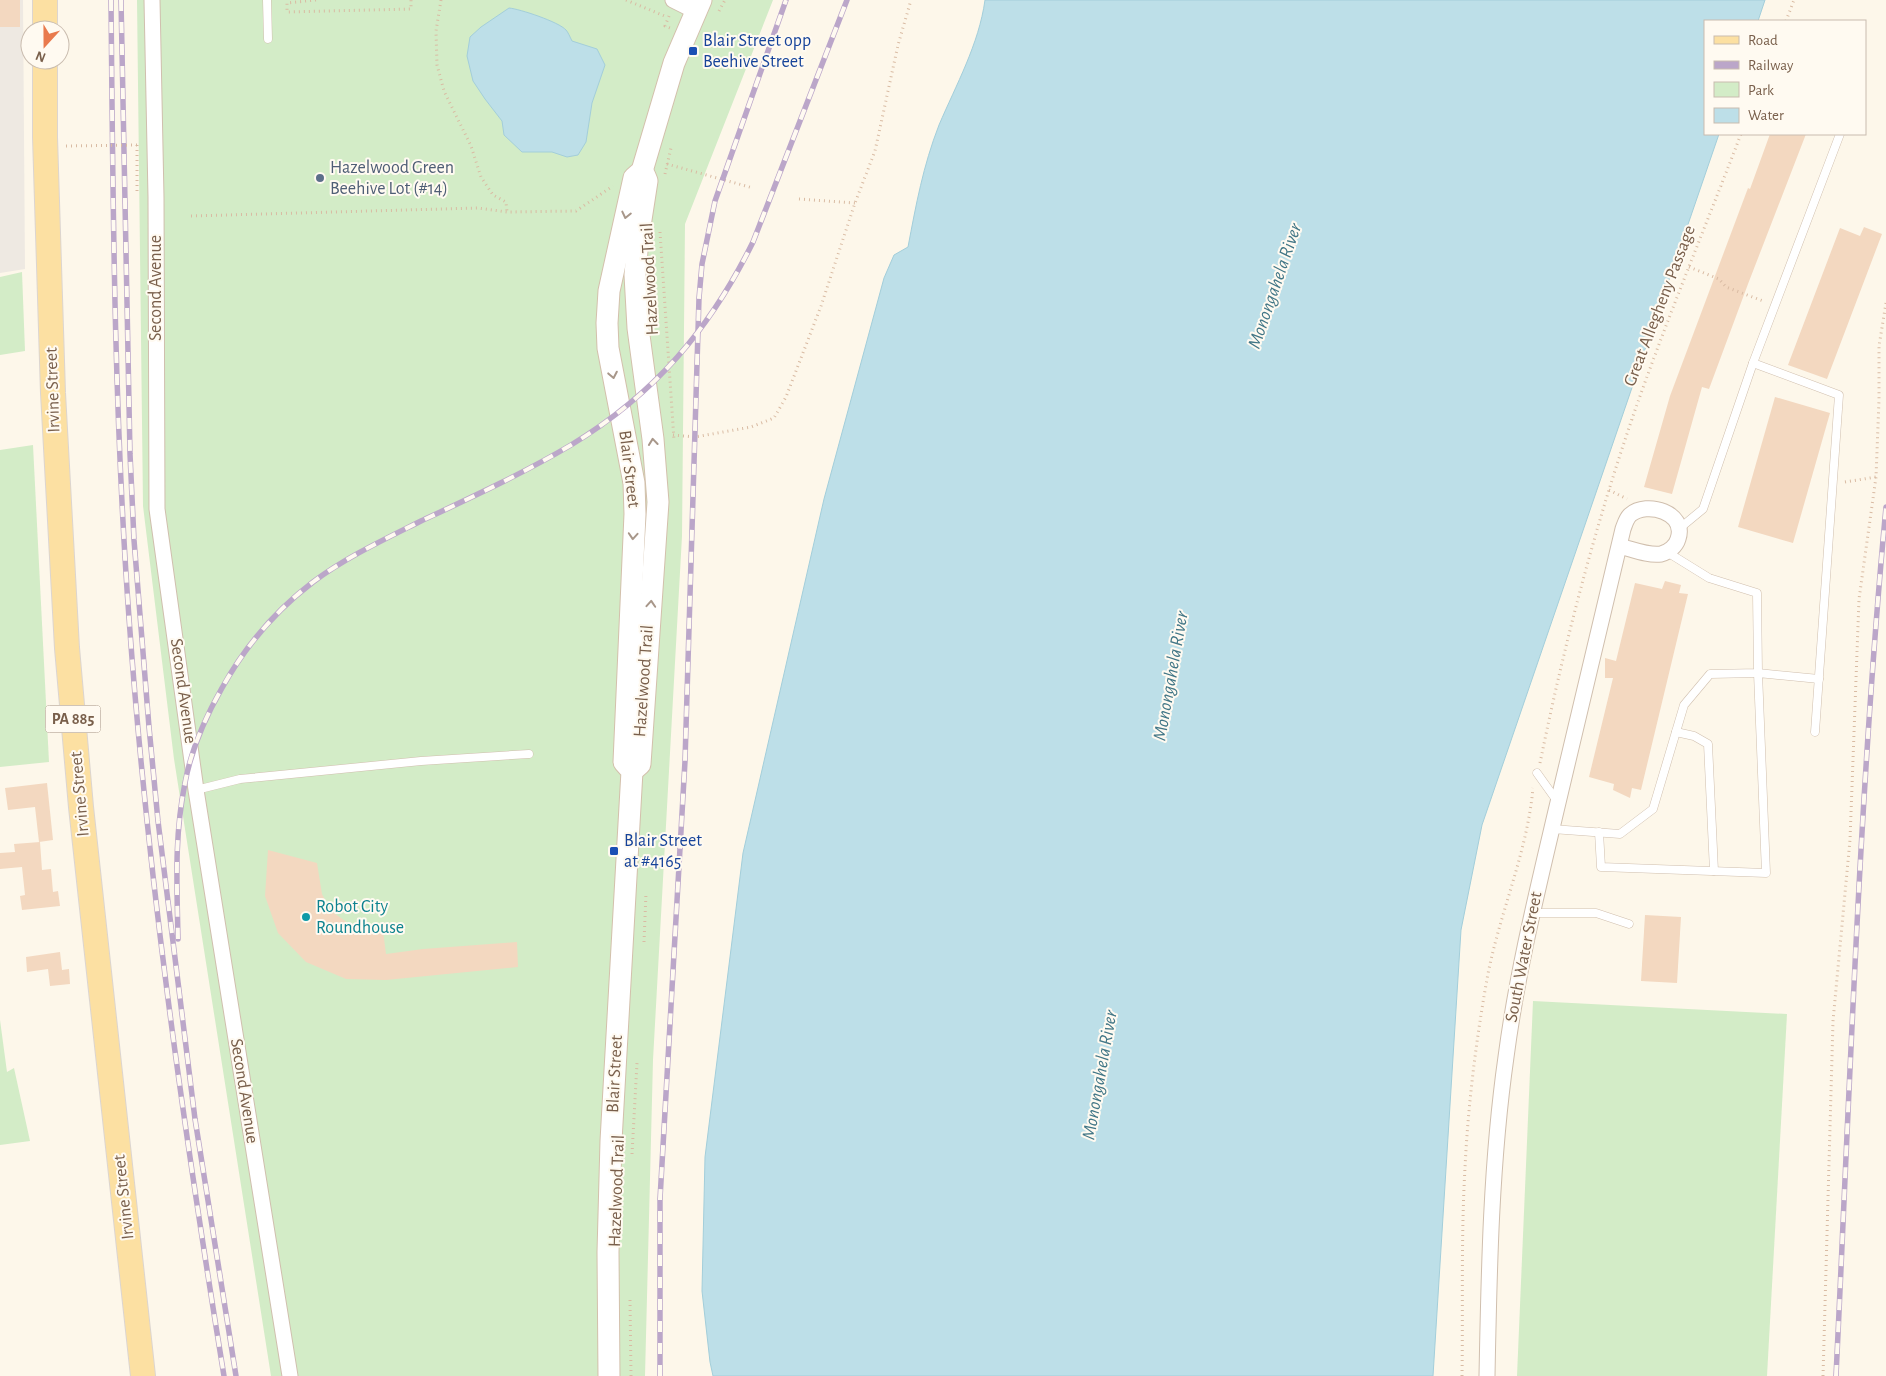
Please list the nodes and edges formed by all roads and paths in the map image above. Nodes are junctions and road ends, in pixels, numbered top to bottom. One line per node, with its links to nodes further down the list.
1 (45, 0): 15 (main road)
2 (152, 0): 55 (street, Second Avenue)
3 (267, 0): 18 (lane)
4 (316, 0): 5 (path)
5 (411, 0)
6 (441, 0): 32 (path)
7 (626, 0): 14 (path)
8 (724, 0): 13 (path)
9 (911, 0): 31 (path)
10 (1794, 0): 16 (path)
11 (672, 6): 12 (street); 14 (path)
12 (698, 6): 25 (street, Blair Street)
13 (717, 15)
14 (668, 18): 17 (path)
15 (45, 20)
16 (1786, 20)
17 (665, 26)
18 (268, 39)
19 (45, 70): 67 (main road, Irvine Street / PA 885)
20 (1742, 135): 35 (path, Great Allegheny Passage)
21 (1840, 135): 37 (lane)
22 (66, 146): 29 (path, bridge)
23 (671, 147): 24 (path)
24 (667, 164): 25 (path); 26 (path); 28 (path)
25 (644, 165): 40 (street, Blair Street); 53 (street, Blair Street, one-way to 53)
26 (664, 180)
27 (619, 182): 32 (path)
28 (753, 188)
29 (137, 193)
30 (799, 198): 31 (path)
31 (855, 203): 39 (path)
32 (507, 212): 33 (path)
33 (191, 216)
34 (660, 224): 39 (path, Hazelwood Trail)
35 (1689, 267): 37 (path); 44 (path, Great Allegheny Passage)
36 (1886, 303): 42 (path)
37 (1775, 306): 38 (lane)
38 (1753, 363): 43 (lane); 45 (lane)
39 (674, 435): 40 (path); 41 (path, Hazelwood Trail)
40 (653, 439): 53 (street, Blair Street, one-way to 40)
41 (674, 445)
42 (1876, 477): 43 (path); 72 (path)
43 (1832, 484): 49 (lane)
44 (1609, 490)
45 (1680, 528): 46 (street, South Water Street); 47 (street)
46 (1619, 546): 47 (street); 56 (street, South Water Street)
47 (1667, 552): 48 (lane)
48 (1758, 674): 49 (lane); 50 (lane); 59 (lane)
49 (1819, 679): 51 (lane)
50 (1676, 732): 58 (lane); 59 (lane)
51 (1815, 732)
52 (528, 754): 55 (lane)
53 (632, 772): 69 (street, Blair Street)
54 (1537, 773): 56 (lane)
55 (196, 790): 68 (street, Second Avenue)
56 (1558, 802): 57 (street, South Water Street)
57 (1552, 829): 58 (lane); 61 (street, South Water Street)
58 (1599, 832): 59 (lane)
59 (1714, 871)
60 (646, 888): 63 (path)
61 (1532, 913): 62 (lane); 71 (street, South Water Street)
62 (1629, 924)
63 (644, 944)
64 (637, 1058): 65 (path, Hazelwood Trail)
65 (632, 1157)
66 (630, 1291): 70 (path)
67 (143, 1376)
68 (290, 1376)
69 (609, 1376)
70 (631, 1376)
71 (1487, 1376)
72 (1823, 1376)

